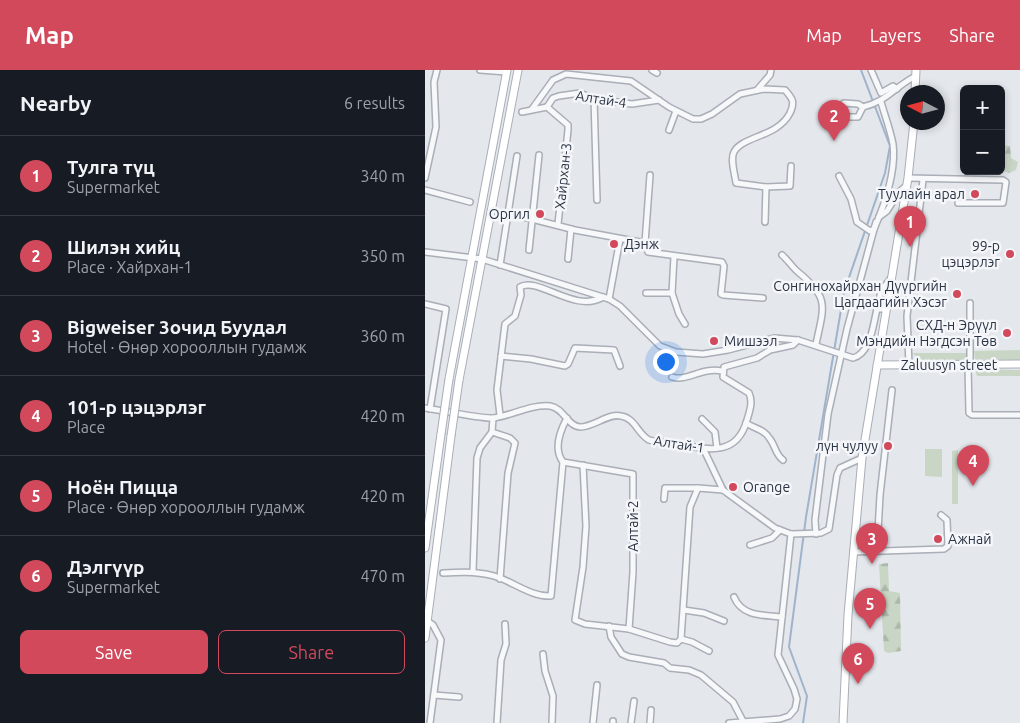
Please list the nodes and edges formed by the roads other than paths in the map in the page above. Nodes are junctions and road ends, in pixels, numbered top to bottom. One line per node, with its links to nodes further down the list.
1 (437, 70): 25 (street)
2 (482, 70): 6 (street)
3 (518, 70): 47 (main road)
4 (771, 70): 9 (street)
5 (871, 70): 8 (street)
6 (507, 71): 45 (main road)
7 (916, 73): 8 (street)
8 (897, 89): 12 (street)
9 (757, 90): 16 (street); 29 (street)
10 (594, 99): 11 (street, Алтай-4); 13 (street, Алтай-4); 31 (street)
11 (659, 100): 15 (street); 16 (street)
12 (881, 102): 14 (street); 36 (street)
13 (547, 107): 15 (street); 38 (street, Хайрхан-3)
14 (865, 107)
15 (532, 109): 17 (street)
16 (676, 110): 18 (street)
17 (522, 112)
18 (669, 130)
19 (913, 130): 26 (main road)
20 (517, 156): 34 (street)
21 (539, 156): 35 (street, Хайрхан-3)
22 (791, 166): 29 (street)
23 (650, 175): 41 (street)
24 (839, 176): 36 (street)
25 (425, 178)
26 (908, 178): 27 (street); 28 (main road)
27 (923, 180): 33 (street); 67 (street)
28 (906, 186): 36 (street); 50 (main road)
29 (765, 187): 37 (street)
30 (425, 190): 32 (street)
31 (597, 200)
32 (470, 202)
33 (958, 203)
34 (508, 213): 35 (street, Хайрхан-3); 49 (street)
35 (531, 220): 38 (street, Хайрхан-3); 42 (street, Хайрхан-3)
36 (877, 220): 63 (street)
37 (765, 222)
38 (558, 224): 39 (street, Хайрхан-3)
39 (571, 229): 40 (street, Хайрхан-3); 48 (street, Хайрхан-3)
40 (620, 239): 41 (street, Хайрхан-3); 55 (street)
41 (645, 243): 46 (street)
42 (529, 250)
43 (425, 252): 45 (street)
44 (782, 255): 62 (street)
45 (471, 257): 47 (street); 95 (main road, bridge)
46 (673, 257): 52 (street); 54 (street)
47 (482, 259): 49 (street); 104 (main road, bridge)
48 (567, 259)
49 (500, 265): 53 (street)
50 (892, 276): 58 (street); 59 (main road)
51 (646, 293): 52 (street)
52 (672, 293): 60 (street)
53 (603, 297): 55 (street); 64 (street)
54 (763, 298)
55 (609, 299): 61 (street)
56 (970, 303): 68 (street)
57 (425, 304): 73 (street)
58 (877, 308): 59 (street); 63 (street)
59 (886, 309): 66 (main road)
60 (685, 324)
61 (798, 340): 62 (street); 70 (street)
62 (816, 344): 63 (street)
63 (841, 355): 93 (street)
64 (501, 356): 69 (street); 74 (street)
65 (1020, 364): 68 (main road, Zaluusyn street)
66 (877, 365): 67 (main road, Zaluusyn street); 83 (main road)
67 (909, 365): 68 (main road, Zaluusyn street)
68 (969, 365): 75 (street)
69 (620, 366)
70 (723, 371): 71 (street); 79 (street, Алтай-1)
71 (672, 377)
72 (892, 390): 96 (street)
73 (427, 408): 76 (street)
74 (500, 415): 76 (street, Алтай-1); 77 (street, Алтай-1)
75 (1020, 415)
76 (493, 418): 80 (street)
77 (567, 418): 82 (street, Алтай-1); 85 (street)
78 (702, 419): 81 (street)
79 (746, 423): 81 (street, Алтай-1); 84 (street)
80 (492, 432): 98 (street); 100 (street)
81 (717, 448): 82 (street, Алтай-1)
82 (704, 450): 88 (street)
83 (862, 458): 93 (street); 97 (main road)
84 (783, 460)
85 (563, 462): 86 (street, Алтай-2); 100 (street)
86 (583, 465): 107 (street); 108 (street, Алтай-2)
87 (698, 488): 88 (street); 89 (street); 102 (street)
88 (723, 490): 91 (street)
89 (664, 499)
90 (941, 515): 96 (street)
91 (780, 530): 92 (street); 94 (street)
92 (791, 534): 93 (street); 103 (street)
93 (815, 534)
94 (750, 545)
95 (425, 548)
96 (877, 550): 97 (street)
97 (853, 552): 126 (main road)
98 (473, 571): 99 (street); 100 (street)
99 (443, 573)
100 (500, 579)
101 (734, 597): 103 (street)
102 (684, 610): 105 (street); 110 (street)
103 (782, 617): 118 (street)
104 (426, 620): 109 (main road); 114 (street)
105 (724, 621)
106 (505, 624): 120 (street)
107 (609, 626): 108 (street); 118 (street)
108 (629, 629): 110 (street)
109 (425, 638)
110 (681, 639): 111 (street)
111 (709, 651)
112 (543, 654): 121 (street)
113 (597, 685): 122 (street)
114 (434, 695): 115 (street); 119 (street)
115 (459, 697)
116 (634, 701): 123 (street)
117 (651, 710): 124 (street)
118 (743, 720): 125 (street)
119 (431, 723)
120 (497, 723)
121 (552, 723)
122 (593, 723)
123 (631, 723)
124 (650, 723)
125 (729, 723)
126 (843, 723)

